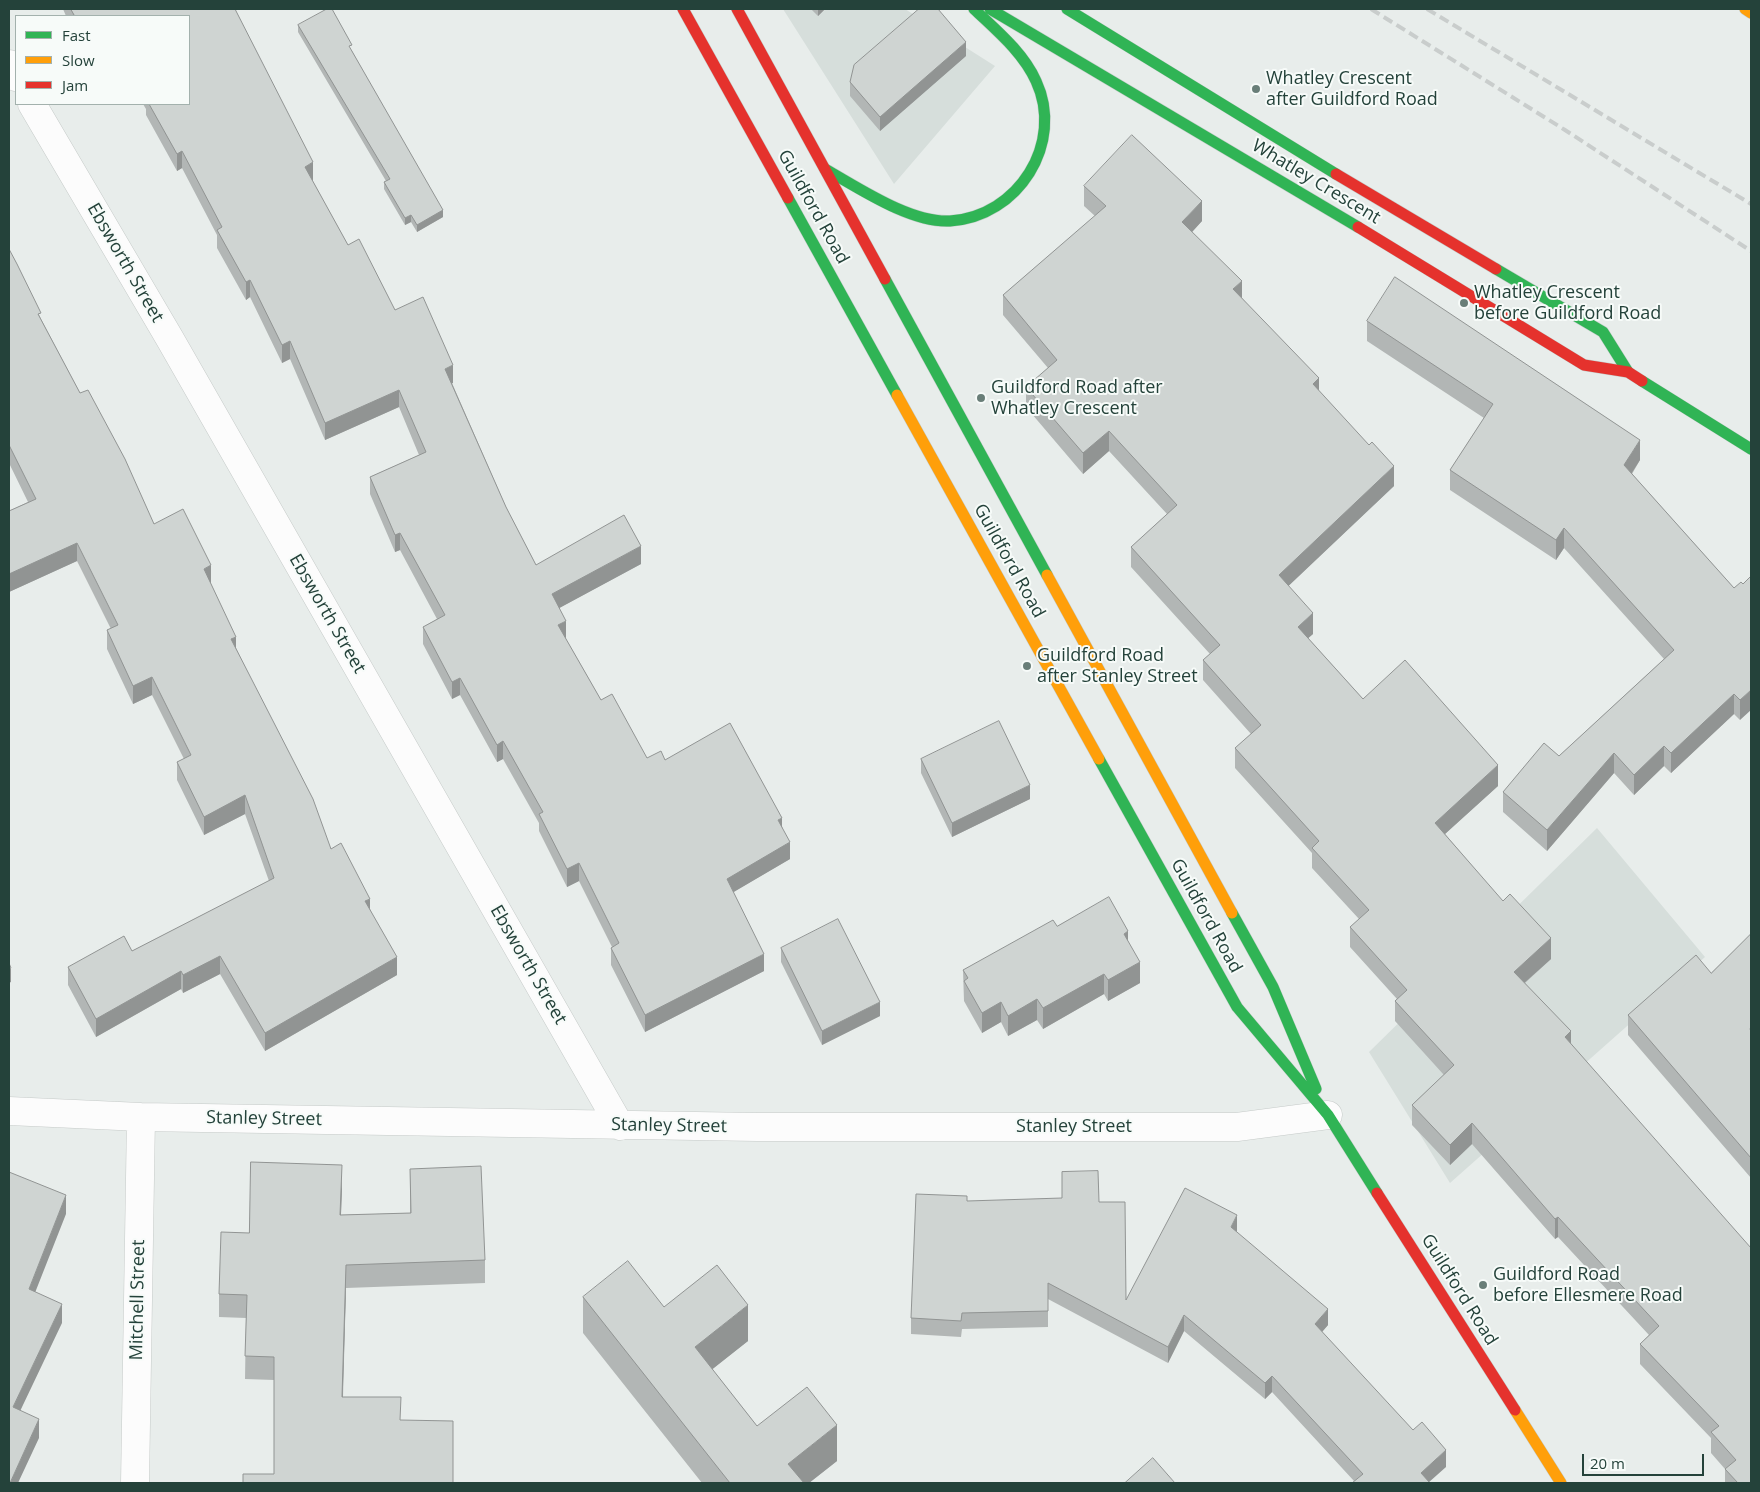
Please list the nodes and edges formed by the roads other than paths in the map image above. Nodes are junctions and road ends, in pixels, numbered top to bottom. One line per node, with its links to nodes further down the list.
1 (683, 9): 15 (main road, Guildford Road)
2 (737, 9): 11 (main road, Guildford Road)
3 (974, 9): 11 (main road)
4 (990, 9): 12 (main road, Whatley Crescent)
5 (1067, 9): 12 (main road, Whatley Crescent)
6 (1745, 9): 7 (main road)
7 (1751, 13)
8 (9, 64): 9 (street)
9 (15, 75)
10 (33, 105): 17 (street, Ebsworth Street)
11 (825, 169): 15 (main road, Guildford Road)
12 (1628, 372): 13 (main road, Whatley Crescent)
13 (1751, 449)
14 (9, 1111): 16 (street, Stanley Street)
15 (1328, 1115): 17 (street, Stanley Street); 19 (main road, Guildford Road)
16 (141, 1117): 17 (street, Stanley Street); 18 (street, Mitchell Street)
17 (620, 1126)
18 (135, 1483)
19 (1561, 1483)

